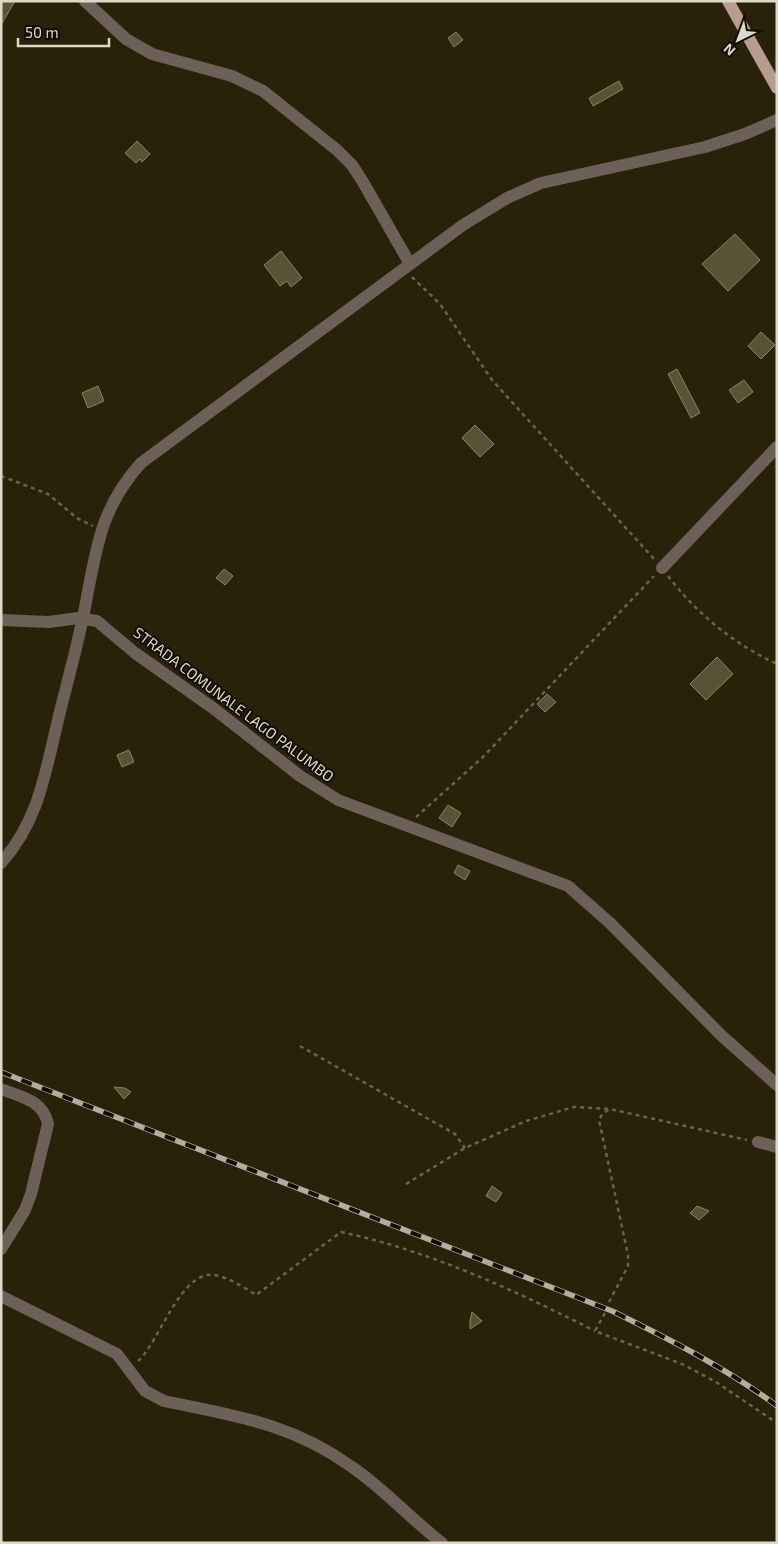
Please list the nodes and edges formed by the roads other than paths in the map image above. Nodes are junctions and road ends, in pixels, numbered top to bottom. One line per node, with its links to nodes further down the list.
1 (85, 1): 5 (street)
2 (728, 1): 3 (main road)
3 (777, 88)
4 (777, 120): 5 (street)
5 (408, 266): 8 (street)
6 (777, 447): 7 (street)
7 (662, 568)
8 (83, 618): 9 (street, STRADA COMUNALE LAGO PALUMBO); 10 (street); 11 (street, STRADA COMUNALE LAGO PALUMBO)
9 (1, 620)
10 (1, 863)
11 (777, 1085)
12 (1, 1089): 15 (street)
13 (758, 1142): 14 (street)
14 (777, 1147)
15 (1, 1249)
16 (1, 1296): 17 (street)
17 (442, 1543)

